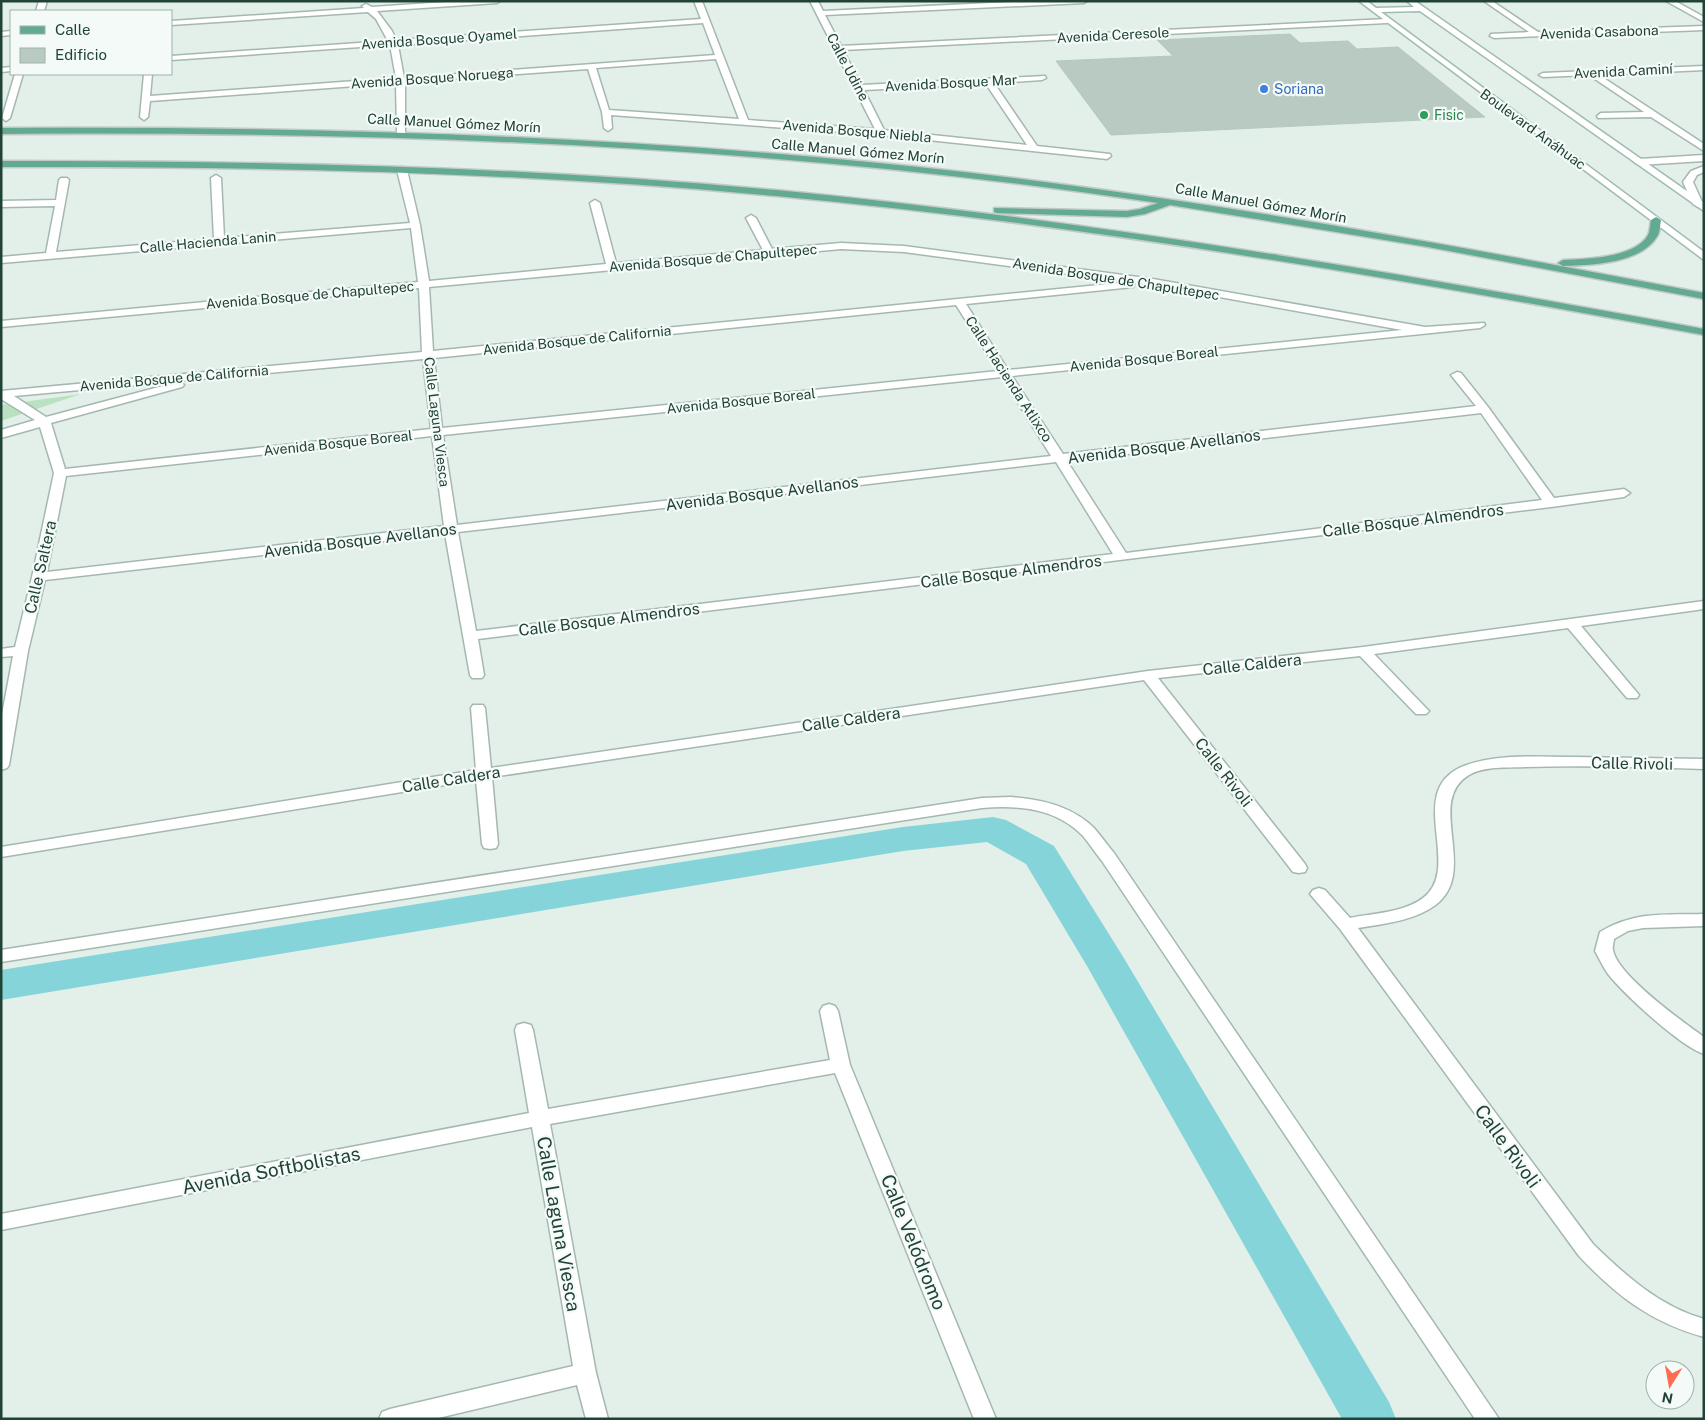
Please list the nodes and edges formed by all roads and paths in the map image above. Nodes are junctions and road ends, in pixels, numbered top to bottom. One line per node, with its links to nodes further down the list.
1 (360, 1): 11 (street)
2 (497, 1): 11 (street)
3 (698, 1): 15 (street)
4 (814, 1): 13 (street, Calle Udine)
5 (1084, 1): 13 (street)
6 (1362, 1): 12 (street, Boulevard Anáhuac)
7 (1410, 1): 10 (street, Boulevard Anáhuac)
8 (1486, 1): 19 (street)
9 (1669, 1): 14 (street)
10 (1421, 9): 12 (street); 50 (street, Boulevard Anáhuac)
11 (372, 10): 17 (street); 21 (street)
12 (1373, 10): 16 (street, Boulevard Anáhuac)
13 (821, 13): 22 (street, Calle Udine)
14 (1704, 20)
15 (706, 21): 21 (street, Avenida Bosque Oyamel); 23 (street)
16 (1387, 21): 22 (street, Avenida Ceresole); 63 (street, Boulevard Anáhuac)
17 (172, 23)
18 (1704, 28): 19 (street, Avenida Casabona)
19 (1536, 34): 20 (street, Avenida Casabona)
20 (1494, 36)
21 (393, 42): 24 (street, Avenida Bosque Oyamel); 32 (street)
22 (838, 48): 34 (street, Calle Udine)
23 (718, 57): 25 (street, Avenida Bosque Noruega); 41 (street)
24 (172, 58)
25 (592, 66): 32 (street, Avenida Bosque Noruega); 36 (street)
26 (1704, 68): 27 (street, Avenida Caminí)
27 (1591, 73): 30 (street, Avenida Caminí); 37 (street)
28 (20, 75): 39 (street)
29 (148, 75): 35 (street)
30 (1543, 75)
31 (1042, 78): 33 (street, Avenida Bosque Mar)
32 (401, 80): 35 (street, Avenida Bosque Noruega); 45 (street)
33 (988, 82): 34 (street, Avenida Bosque Mar); 46 (street)
34 (860, 88): 44 (street, Calle Udine)
35 (146, 99): 40 (street)
36 (606, 112): 41 (street, Avenida Bosque Niebla); 42 (street)
37 (1652, 114): 38 (street); 47 (street)
38 (1601, 116)
39 (6, 118)
40 (144, 118)
41 (744, 121): 44 (street, Avenida Bosque Niebla)
42 (608, 128)
43 (1, 131): 45 (main road, Calle Manuel Gómez Morín)
44 (881, 132): 46 (street, Avenida Bosque Niebla)
45 (401, 134): 56 (main road, Calle Manuel Gómez Morín)
46 (1034, 148): 48 (street, Avenida Bosque Niebla)
47 (1704, 148)
48 (1107, 156)
49 (1704, 158): 50 (street)
50 (1639, 162): 61 (street, Boulevard Anáhuac)
51 (1, 164): 53 (main road)
52 (1704, 169): 61 (street)
53 (402, 170): 60 (main road); 64 (street, Calle Laguna Viesca)
54 (216, 178): 65 (street)
55 (64, 180): 57 (street)
56 (1170, 202): 60 (main road); 70 (main road, Calle Manuel Gómez Morín)
57 (58, 203): 59 (street); 67 (street)
58 (595, 203): 71 (street)
59 (1, 204)
60 (886, 205): 79 (main road)
61 (1701, 206)
62 (751, 218): 66 (street)
63 (1656, 220): 68 (street, Boulevard Anáhuac); 70 (main road)
64 (415, 225): 65 (street, Calle Hacienda Lanin); 73 (street, Calle Laguna Viesca)
65 (219, 241): 67 (street, Calle Hacienda Lanin)
66 (769, 252): 71 (street, Avenida Bosque de Chapultepec); 72 (street, Avenida Bosque de Chapultepec)
67 (52, 255): 69 (street, Calle Hacienda Lanin)
68 (1704, 257)
69 (1, 260)
70 (1522, 261): 74 (main road, Calle Manuel Gómez Morín)
71 (612, 268): 73 (street, Avenida Bosque de Chapultepec)
72 (1152, 282): 75 (street, Avenida Bosque de California); 78 (street, Avenida Bosque de Chapultepec)
73 (424, 285): 76 (street, Avenida Bosque de Chapultepec); 80 (street, Calle Laguna Viesca)
74 (1704, 296)
75 (960, 303): 80 (street, Avenida Bosque de California); 82 (street, Calle Hacienda Atlixco)
76 (1, 324)
77 (1480, 325): 78 (street)
78 (1422, 330): 82 (street, Avenida Bosque Boreal)
79 (1704, 332)
80 (428, 355): 81 (street, Avenida Bosque de California); 87 (street, Calle Laguna Viesca)
81 (236, 373): 84 (street, Avenida Bosque de California); 86 (street)
82 (1005, 374): 87 (street, Avenida Bosque Boreal); 89 (street, Calle Hacienda Atlixco)
83 (1457, 375): 85 (street)
84 (1, 394): 86 (street)
85 (1484, 409): 89 (street, Avenida Bosque Avellanos); 92 (street)
86 (44, 421): 88 (street); 90 (street, Calle Saltera)
87 (437, 432): 90 (street, Avenida Bosque Boreal); 93 (street, Calle Laguna Viesca)
88 (1, 434)
89 (1059, 458): 93 (street, Avenida Bosque Avellanos); 94 (street, Calle Hacienda Atlixco)
90 (60, 474): 95 (street, Calle Saltera)
91 (1624, 493): 92 (street, Calle Bosque Almendros)
92 (1551, 503): 94 (street, Calle Bosque Almendros)
93 (451, 529): 95 (street, Avenida Bosque Avellanos); 98 (street, Calle Laguna Viesca)
94 (1122, 557): 98 (street, Calle Bosque Almendros)
95 (39, 577): 99 (street, Calle Saltera)
96 (1704, 605): 97 (street, Calle Caldera)
97 (1572, 624): 100 (street, Calle Caldera); 104 (street)
98 (470, 636): 102 (street, Calle Laguna Viesca)
99 (21, 651): 101 (street); 108 (street, Calle Saltera)
100 (1363, 651): 103 (street, Calle Caldera); 106 (street)
101 (1, 653)
102 (477, 675)
103 (1148, 675): 109 (street, Calle Caldera); 112 (street, Calle Rivoli)
104 (1632, 695)
105 (478, 708): 109 (street)
106 (1421, 712)
107 (1704, 764): 115 (street, Calle Rivoli)
108 (1, 765)
109 (483, 774): 110 (street); 111 (street, Calle Caldera)
110 (490, 844)
111 (1, 852)
112 (1299, 868)
113 (1319, 894): 115 (street, Calle Rivoli)
114 (1704, 920): 119 (street)
115 (1346, 925): 123 (street, Calle Rivoli)
116 (1, 956): 128 (street)
117 (829, 1011): 120 (street, Calle Velódromo)
118 (524, 1030): 121 (street, Calle Laguna Viesca)
119 (1704, 1047)
120 (841, 1065): 121 (street); 127 (street, Calle Velódromo)
121 (541, 1118): 122 (street, Avenida Softbolistas); 124 (street, Calle Laguna Viesca)
122 (1, 1222)
123 (1704, 1328)
124 (585, 1373): 125 (street); 126 (street, Calle Laguna Viesca)
125 (390, 1419)
126 (597, 1419)
127 (985, 1419)
128 (1488, 1419)

